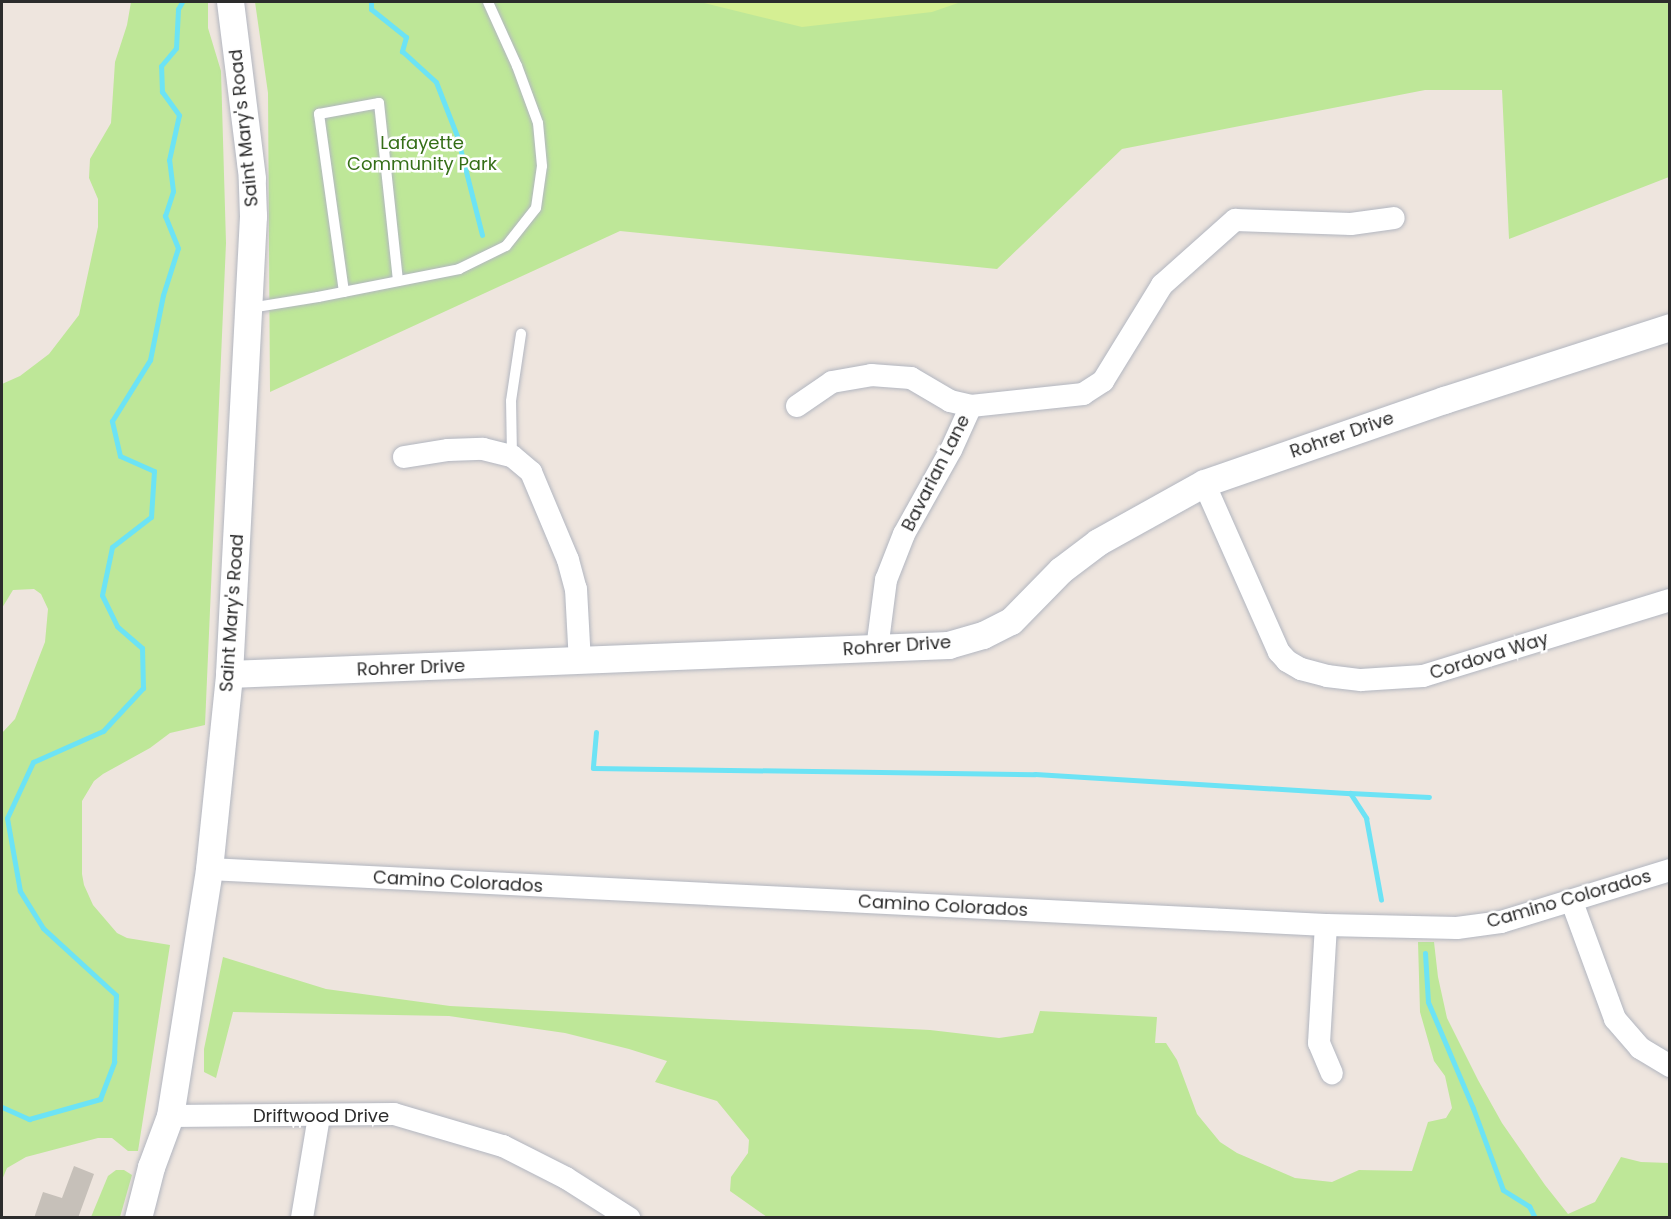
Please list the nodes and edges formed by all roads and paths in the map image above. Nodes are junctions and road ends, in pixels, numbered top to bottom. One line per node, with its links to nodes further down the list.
1 (488, 2): 4 (lane)
2 (232, 11): 6 (street, Saint Mary's Road)
3 (1394, 218): 10 (street, Bavarian Lane)
4 (398, 281): 5 (lane); 5 (lane)
5 (344, 292): 6 (lane)
6 (249, 308): 17 (street, Saint Mary's Road)
7 (1670, 327): 13 (street, Rohrer Drive)
8 (521, 334): 11 (lane)
9 (796, 406): 10 (street)
10 (970, 406): 15 (street, Bavarian Lane)
11 (512, 456): 12 (street); 16 (street)
12 (404, 457)
13 (1204, 483): 14 (street, Cordova Way); 15 (street, Rohrer Drive)
14 (1670, 600)
15 (877, 649): 16 (street, Rohrer Drive)
16 (580, 662): 17 (street, Rohrer Drive)
17 (229, 674): 18 (street, Saint Mary's Road)
18 (209, 869): 21 (street, Camino Colorados); 24 (street, Saint Mary's Road)
19 (1670, 870): 20 (street, Camino Colorados)
20 (1572, 902): 21 (street, Camino Colorados); 22 (street)
21 (1326, 925): 23 (street)
22 (1670, 1066)
23 (1332, 1073)
24 (170, 1116): 25 (street, Driftwood Drive); 26 (street, Saint Mary's Road)
25 (319, 1116): 27 (street); 28 (street, Driftwood Drive)
26 (138, 1218)
27 (302, 1218)
28 (629, 1218)

